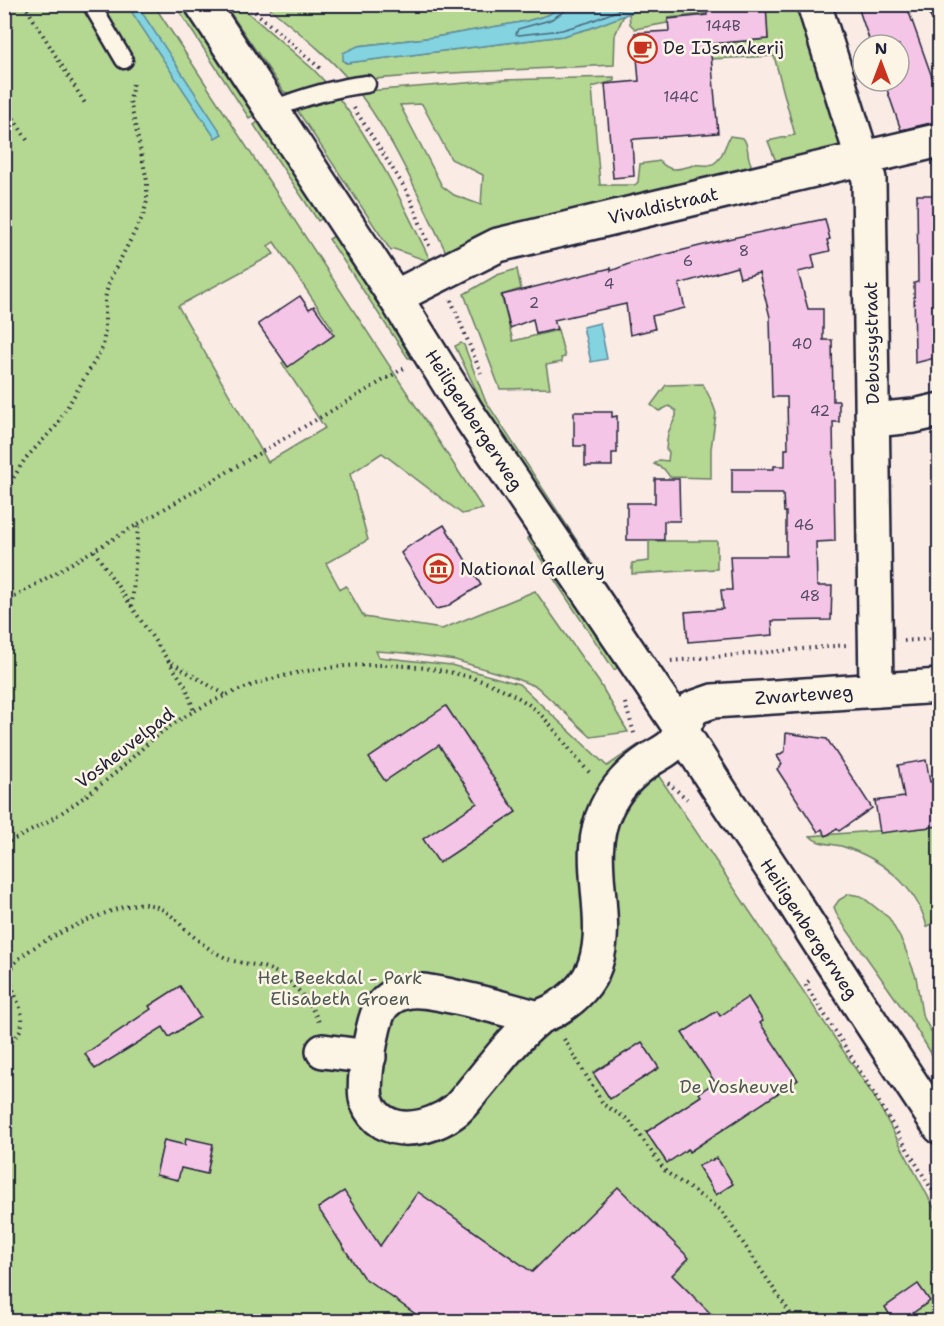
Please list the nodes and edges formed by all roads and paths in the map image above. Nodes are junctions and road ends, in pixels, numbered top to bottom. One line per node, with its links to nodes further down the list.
1 (14, 4): 7 (path)
2 (24, 4): 12 (path)
3 (92, 4): 8 (lane)
4 (202, 4): 13 (street, Heiligenbergerweg)
5 (246, 4): 10 (path)
6 (814, 4): 16 (street, Debussystraat)
7 (4, 10)
8 (124, 60): 23 (path)
9 (367, 84): 10 (lane)
10 (336, 87): 13 (lane); 17 (path)
11 (4, 104): 15 (path)
12 (86, 105)
13 (271, 110): 18 (street, Heiligenbergerweg)
14 (939, 140): 16 (street, Vivaldistraat)
15 (29, 143)
16 (863, 157): 17 (street, Vivaldistraat); 22 (street, Debussystraat)
17 (441, 273): 18 (street, Vivaldistraat); 19 (path)
18 (395, 297): 36 (street, Heiligenbergerweg)
19 (464, 333)
20 (407, 367): 24 (path)
21 (939, 410): 22 (street)
22 (873, 420): 29 (street, Debussystraat)
23 (4, 494)
24 (138, 526): 25 (path); 27 (path)
25 (94, 551): 26 (path); 27 (path)
26 (4, 603)
27 (132, 606): 30 (path)
28 (939, 638): 29 (path)
29 (877, 643): 31 (path); 33 (street, Debussystraat)
30 (169, 661): 34 (path); 35 (path)
31 (664, 661)
32 (939, 686): 33 (street, Zwarteweg)
33 (876, 690): 36 (street, Zwarteweg)
34 (227, 696): 35 (path, Vosheuvelpad); 37 (path, Vosheuvelpad)
35 (194, 711): 38 (path, Vosheuvelpad)
36 (681, 729): 37 (street); 39 (street, Heiligenbergerweg)
37 (615, 792): 40 (street)
38 (4, 844)
39 (833, 967): 44 (street, Heiligenbergerweg); 45 (path)
40 (543, 1016): 43 (street); 43 (street); 46 (path)
41 (4, 1050): 42 (path)
42 (323, 1051): 43 (street)
43 (369, 1057)
44 (939, 1127)
45 (939, 1203)
46 (796, 1322)

